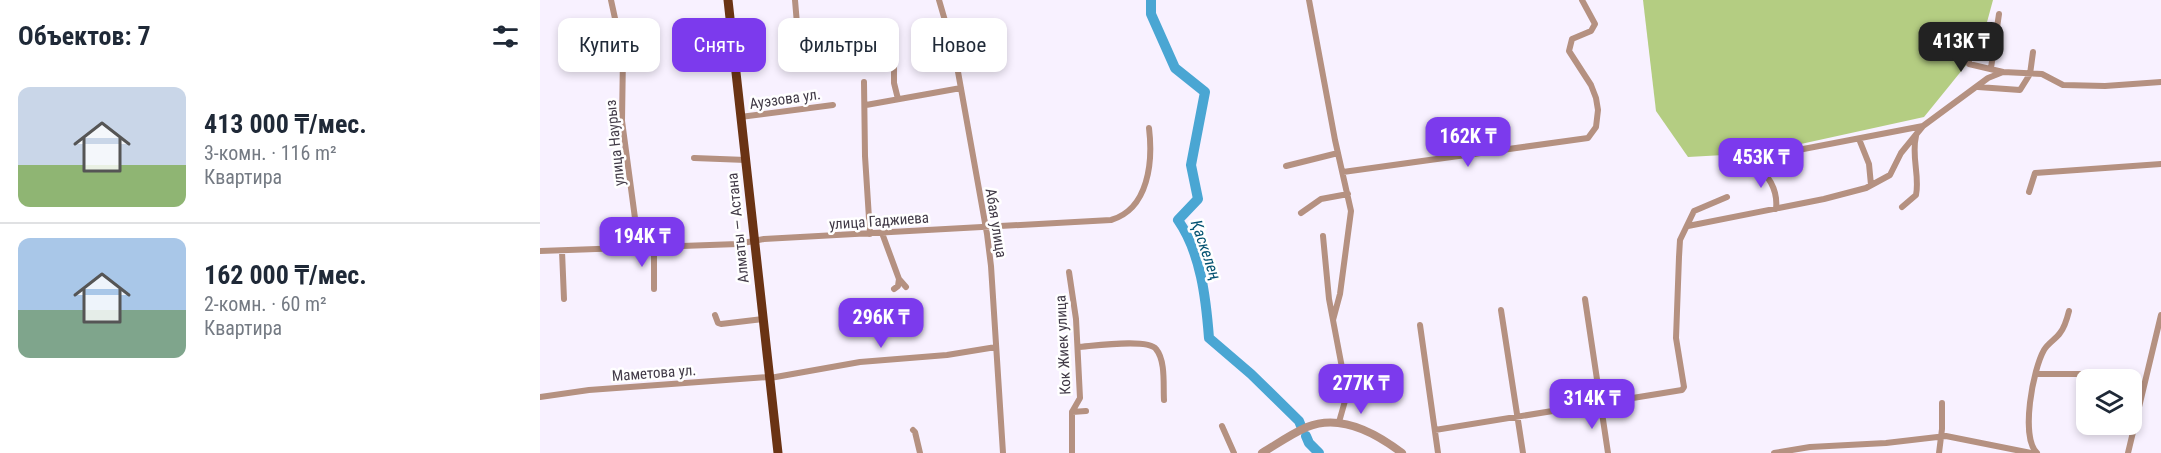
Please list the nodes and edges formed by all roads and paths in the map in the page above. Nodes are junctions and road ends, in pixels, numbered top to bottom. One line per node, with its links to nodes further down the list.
1 (611, 0): 47 (street, улица Наурыз)
2 (728, 0): 22 (highway, Алматы — Астана)
3 (795, 0): 8 (street)
4 (939, 0): 18 (street, Абая улица)
5 (1309, 0): 27 (street)
6 (1582, 0): 32 (street)
7 (1999, 14): 11 (street)
8 (796, 18)
9 (1970, 40): 11 (street)
10 (2033, 52): 14 (street)
11 (1991, 68): 13 (street)
12 (894, 72): 19 (street)
13 (2002, 72): 14 (street); 17 (street)
14 (2030, 74): 16 (street); 17 (street)
15 (864, 82): 21 (street)
16 (2161, 82)
17 (1978, 87): 23 (street)
18 (961, 88): 19 (street); 40 (street, Абая улица)
19 (898, 99): 21 (street)
20 (833, 105): 22 (street, Ауэзова ул.)
21 (866, 105): 43 (street)
22 (740, 117): 29 (highway, Алматы — Астана)
23 (1923, 126): 25 (street); 26 (street)
24 (1149, 128): 40 (street, улица Гаджиева)
25 (1916, 136): 33 (street); 37 (street)
26 (1859, 139): 33 (street); 38 (street)
27 (1338, 153): 31 (street); 32 (street)
28 (694, 158): 29 (street)
29 (746, 160): 45 (highway, Алматы — Астана)
30 (2161, 164): 34 (street)
31 (1286, 166)
32 (1343, 172): 35 (street)
33 (1871, 185): 38 (street)
34 (2029, 192)
35 (1348, 194): 39 (street); 62 (street)
36 (1727, 197): 41 (street)
37 (1902, 207)
38 (1776, 208): 41 (street)
39 (1301, 213)
40 (986, 226): 42 (street, улица Гаджиева); 64 (street, Абая улица)
41 (1688, 226): 72 (street)
42 (882, 233): 43 (street, улица Гаджиева); 51 (street)
43 (870, 234): 45 (street, улица Гаджиева)
44 (1323, 236): 62 (street)
45 (754, 241): 46 (street, улица Гаджиева); 61 (highway, Алматы — Астана)
46 (654, 247): 47 (street, улица Гаджиева); 53 (street)
47 (639, 248): 49 (street, улица Гаджиева)
48 (540, 251): 49 (street, улица Гаджиева)
49 (562, 251): 55 (street)
50 (1069, 272): 65 (street, Кок Жиек улица)
51 (899, 279): 52 (street); 54 (street)
52 (906, 287)
53 (654, 289)
54 (894, 289)
55 (564, 299)
56 (1585, 299): 72 (street)
57 (1502, 310): 75 (street)
58 (2069, 311): 66 (street)
59 (715, 315): 61 (street)
60 (2161, 315): 98 (street)
61 (763, 319): 68 (highway, Алматы — Астана)
62 (1333, 320): 76 (street)
63 (1420, 325): 79 (street)
64 (996, 347): 68 (street, Маметова ул.); 87 (street, Абая улица)
65 (1078, 347): 70 (street); 74 (street, Кок Жиек улица)
66 (2036, 374): 67 (street); 97 (street)
67 (2076, 375)
68 (770, 377): 69 (street, Маметова ул.); 85 (highway, Алматы — Астана)
69 (540, 397)
70 (1164, 400)
71 (1942, 403): 80 (street)
72 (1600, 404): 75 (street); 93 (street)
73 (1086, 411): 74 (street)
74 (1072, 412): 88 (street, Кок Жиек улица)
75 (1518, 417): 79 (street); 92 (street)
76 (1339, 423): 84 (street); 90 (street)
77 (1222, 426): 89 (street)
78 (913, 430): 86 (street)
79 (1435, 430): 91 (street)
80 (1941, 436): 82 (street); 83 (street); 95 (street)
81 (1810, 438): 82 (street)
82 (1810, 447): 94 (street)
83 (2008, 451): 96 (street)
84 (1265, 452)
85 (778, 453)
86 (920, 453)
87 (1003, 453)
88 (1072, 453)
89 (1234, 453)
90 (1402, 453)
91 (1438, 453)
92 (1523, 453)
93 (1608, 453)
94 (1774, 453)
95 (1940, 453)
96 (2031, 453)
97 (2037, 453)
98 (2128, 453)

